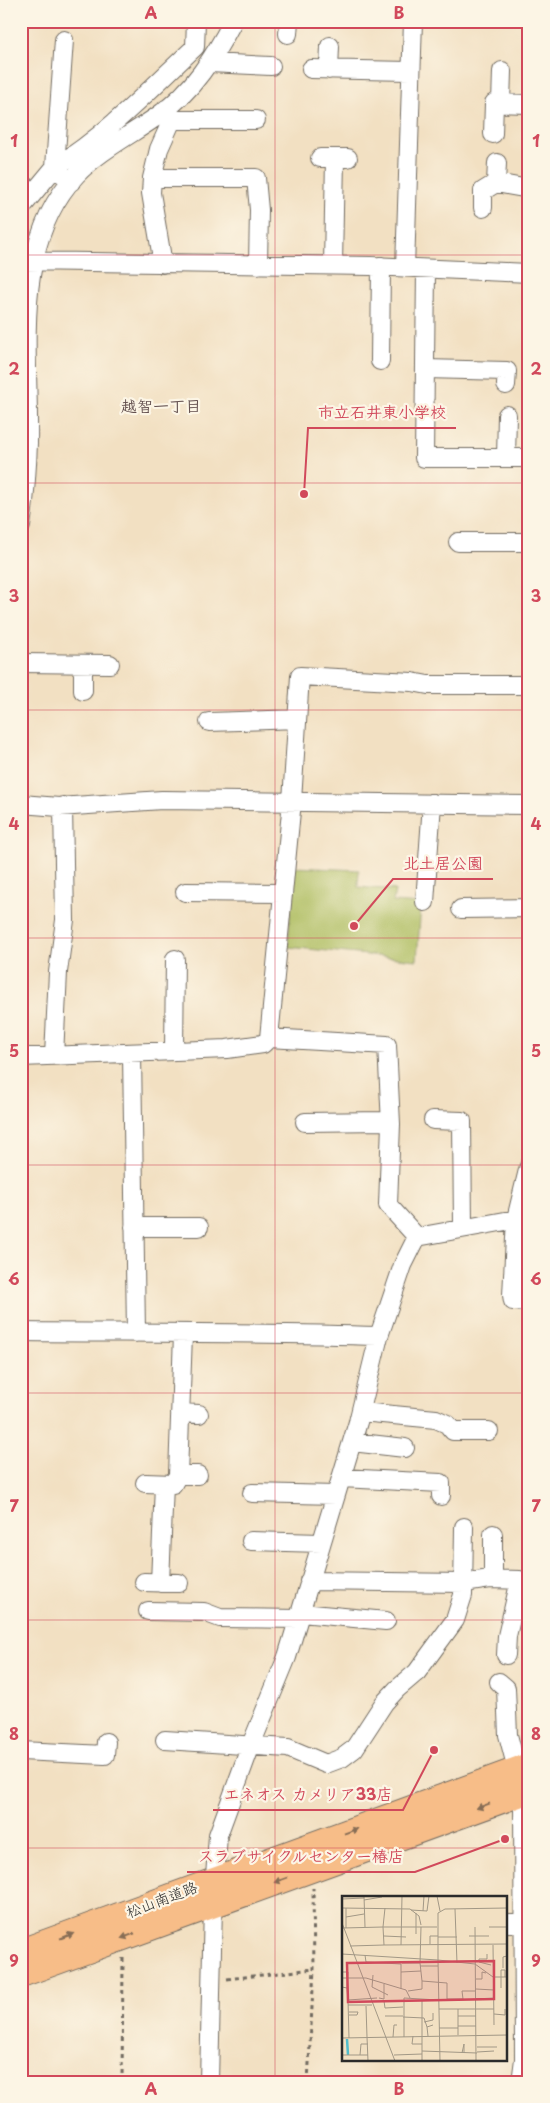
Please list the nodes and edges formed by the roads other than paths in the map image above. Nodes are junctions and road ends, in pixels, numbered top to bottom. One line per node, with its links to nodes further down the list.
1 (196, 21): 19 (street)
2 (233, 21): 6 (street)
3 (413, 21): 10 (street)
4 (64, 40): 19 (street)
5 (330, 46): 9 (street)
6 (209, 63): 7 (street); 14 (street)
7 (271, 66)
8 (311, 69): 9 (street)
9 (329, 70): 10 (street)
10 (410, 71): 31 (street)
11 (502, 71): 12 (street)
12 (501, 103): 13 (street); 16 (street)
13 (529, 104)
14 (169, 114): 15 (street); 20 (street); 21 (street)
15 (256, 120)
16 (493, 134)
17 (334, 158): 29 (street)
18 (497, 164): 22 (street)
19 (55, 166): 21 (street); 24 (street)
20 (152, 178): 27 (street); 28 (street)
21 (71, 182): 26 (street)
22 (496, 183): 23 (street); 25 (street)
23 (529, 189)
24 (21, 208)
25 (483, 208)
26 (27, 262): 27 (street); 34 (street)
27 (163, 264): 28 (street)
28 (258, 265): 29 (street)
29 (333, 265): 30 (street)
30 (381, 266): 31 (street); 35 (street)
31 (405, 268): 32 (street)
32 (426, 269): 33 (street); 36 (street)
33 (529, 273)
34 (24, 308): 37 (street)
35 (380, 361)
36 (425, 369): 38 (street); 41 (street)
37 (24, 374): 40 (street)
38 (506, 385)
39 (507, 415): 41 (street)
40 (25, 443): 43 (street)
41 (506, 458): 42 (street)
42 (529, 458)
43 (21, 526)
44 (458, 542): 45 (street)
45 (529, 542)
46 (21, 663): 47 (street)
47 (83, 664): 48 (street); 50 (street)
48 (110, 664)
49 (529, 685): 51 (street)
50 (83, 691)
51 (297, 718): 52 (street); 53 (street)
52 (208, 722)
53 (292, 800): 54 (street); 57 (street); 59 (street)
54 (432, 803): 56 (street); 60 (street)
55 (21, 804): 57 (street)
56 (529, 805)
57 (64, 806): 67 (street)
58 (184, 892): 59 (street)
59 (283, 893): 64 (street)
60 (425, 902)
61 (529, 908): 62 (street)
62 (461, 909)
63 (175, 959): 65 (street)
64 (269, 1038): 65 (street); 71 (street)
65 (174, 1051): 66 (street)
66 (132, 1053): 67 (street); 74 (street)
67 (54, 1056): 68 (street)
68 (21, 1058)
69 (433, 1120): 76 (street)
70 (305, 1122): 71 (street)
71 (392, 1124): 77 (street)
72 (529, 1166): 73 (street)
73 (516, 1219): 76 (street); 78 (street)
74 (134, 1227): 75 (street); 80 (street)
75 (199, 1227)
76 (463, 1228): 77 (street)
77 (417, 1237): 82 (street)
78 (529, 1302)
79 (21, 1332): 80 (street)
80 (136, 1333): 81 (street)
81 (183, 1334): 82 (street); 84 (street)
82 (378, 1336): 83 (street)
83 (361, 1412): 86 (street); 87 (street)
84 (180, 1413): 85 (street); 91 (street)
85 (199, 1414)
86 (490, 1431)
87 (352, 1442): 88 (street); 90 (street)
88 (405, 1448)
89 (198, 1475): 91 (street)
90 (341, 1478): 94 (street); 95 (street)
91 (171, 1479): 92 (street); 102 (street)
92 (145, 1483)
93 (252, 1493): 94 (street)
94 (336, 1495): 99 (street)
95 (441, 1496)
96 (464, 1527): 103 (street)
97 (493, 1534): 100 (street)
98 (251, 1541): 99 (street)
99 (321, 1542): 101 (street)
100 (493, 1579): 103 (street); 107 (street)
101 (309, 1581): 103 (street); 105 (street)
102 (179, 1583)
103 (464, 1583): 111 (street)
104 (148, 1611): 105 (street)
105 (300, 1616): 106 (street); 111 (street)
106 (386, 1620)
107 (506, 1655)
108 (499, 1682): 113 (street)
109 (165, 1740): 111 (street)
110 (106, 1742): 112 (street)
111 (251, 1745): 114 (street)
112 (21, 1751)
113 (525, 1780): 114 (highway, 松山南道路); 115 (street)
114 (214, 1893): 116 (highway, 松山南道路, one-way to 114); 117 (highway, 松山南道路, one-way to 117); 118 (street)
115 (515, 1923): 119 (street)
116 (21, 1953)
117 (21, 1973)
118 (209, 2082)
119 (521, 2082)

